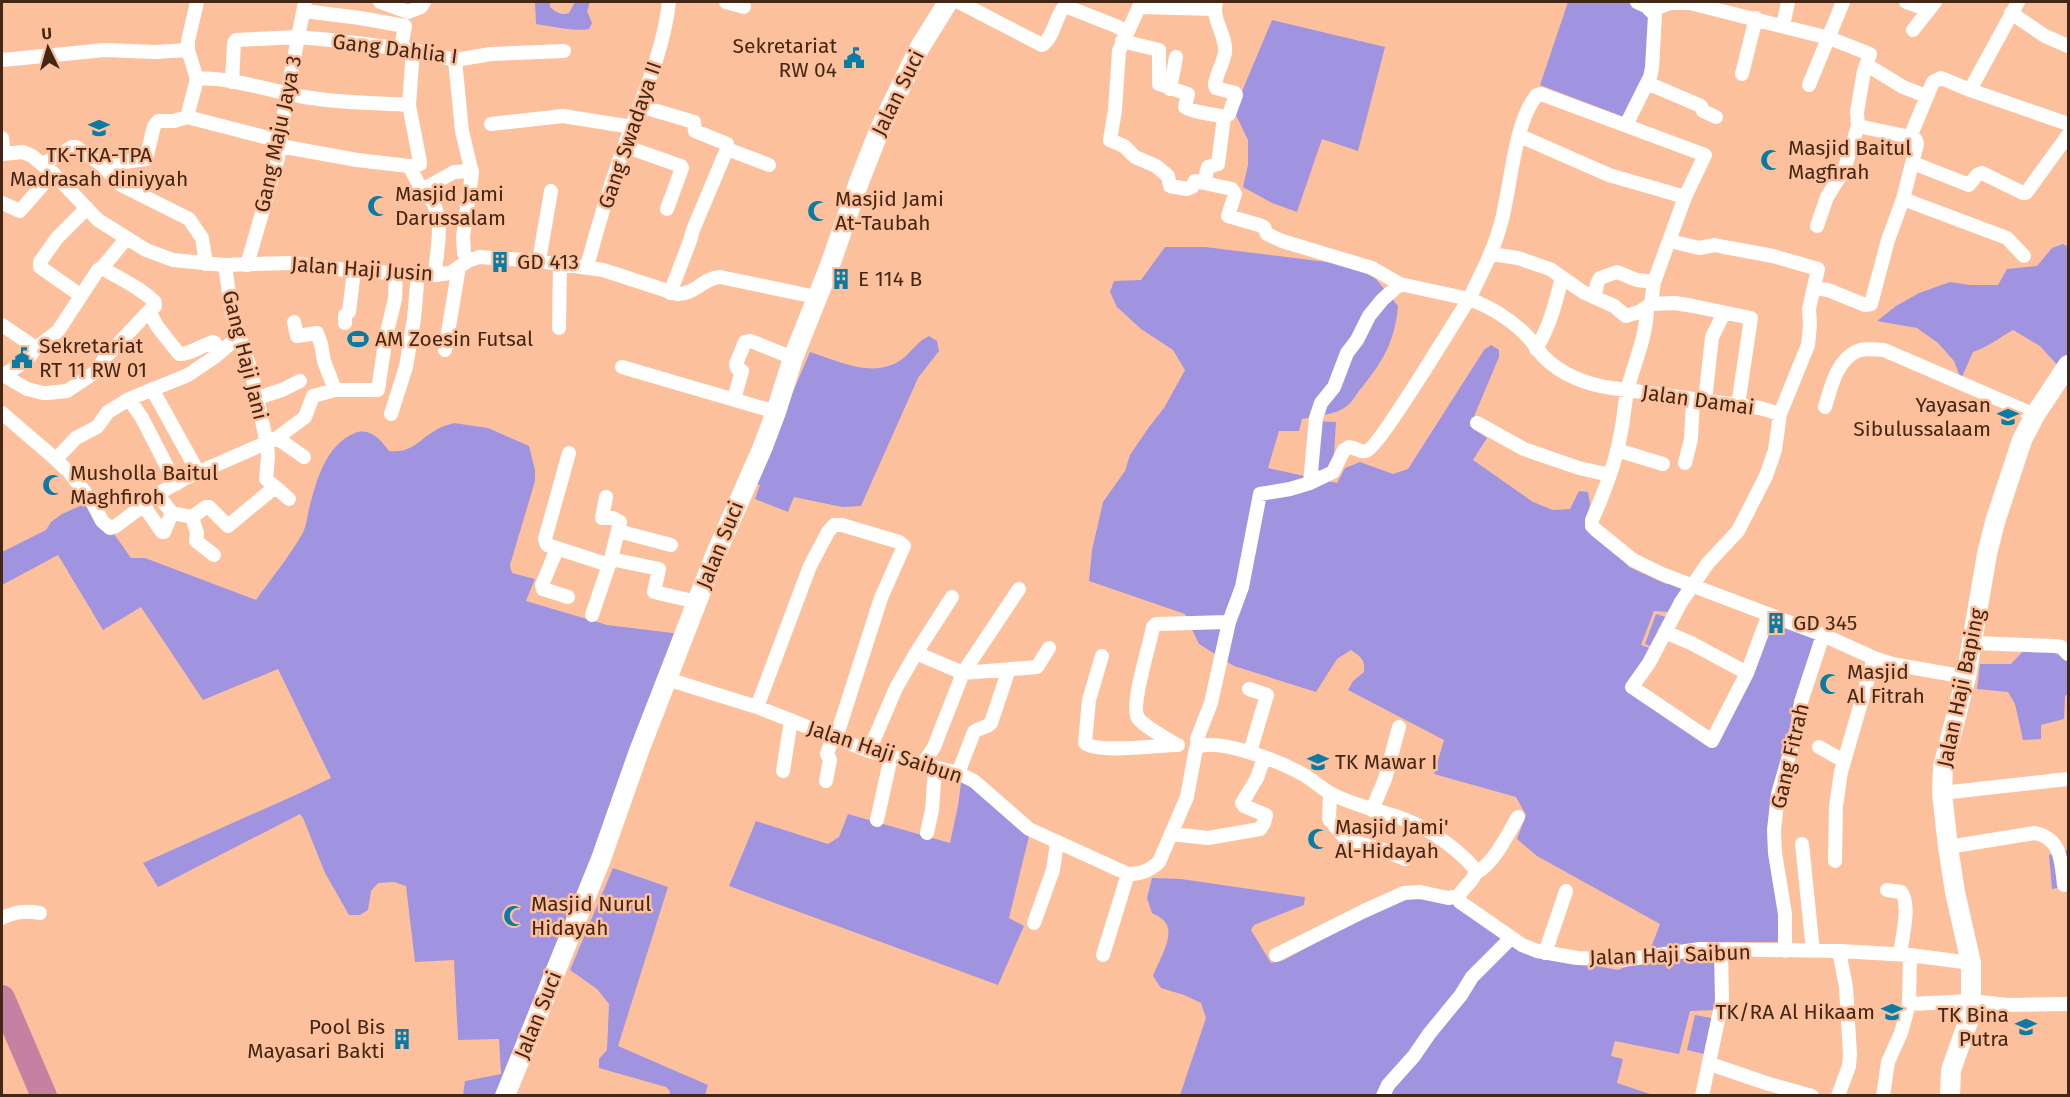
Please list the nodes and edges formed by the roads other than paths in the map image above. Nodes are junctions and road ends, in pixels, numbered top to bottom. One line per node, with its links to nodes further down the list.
1 (197, 2): 27 (street)
2 (380, 2): 3 (street)
3 (424, 2)
4 (669, 2): 43 (street, Gang Swadaya II)
5 (726, 2): 16 (street)
6 (948, 2): 98 (street, Jalan Suci)
7 (959, 2): 14 (street)
8 (1637, 2): 18 (street)
9 (1788, 2): 20 (street)
10 (1843, 2): 24 (street)
11 (1906, 2): 15 (street)
12 (1215, 5): 23 (street); 45 (street)
13 (305, 6): 22 (street, Gang Maju Jaya 3); 26 (street)
14 (1076, 6): 23 (street)
15 (1931, 6): 21 (street)
16 (744, 7)
17 (2015, 8): 25 (street); 39 (street)
18 (1652, 10): 19 (street); 36 (street)
19 (1756, 18): 20 (street); 33 (street)
20 (1783, 26): 24 (street)
21 (1913, 30)
22 (298, 37): 26 (street, Gang Dahlia I); 35 (street, Gang Dahlia I); 40 (street, Gang Maju Jaya 3)
23 (1125, 37): 38 (street); 66 (street)
24 (1829, 38): 32 (street); 37 (street)
25 (2068, 46)
26 (407, 49): 31 (street, Gang Dahlia I); 42 (street)
27 (188, 50): 30 (street); 34 (street)
28 (564, 51): 31 (street, Gang Dahlia I)
29 (1176, 57): 38 (street)
30 (2, 60)
31 (455, 60): 65 (street)
32 (1867, 65): 41 (street); 50 (street)
33 (1742, 74)
34 (197, 79): 35 (street); 44 (street)
35 (232, 82): 40 (street)
36 (1647, 83): 46 (street); 49 (street)
37 (1809, 85)
38 (1170, 89): 45 (street)
39 (1970, 90): 41 (street); 48 (street)
40 (287, 94): 42 (street); 56 (street, Gang Maju Jaya 3)
41 (1926, 96): 54 (street)
42 (409, 105): 63 (street)
43 (640, 106): 51 (street, Gang Swadaya II); 58 (street)
44 (187, 117): 56 (street); 61 (street)
45 (1224, 117): 66 (street)
46 (1716, 117)
47 (491, 124): 51 (street)
48 (2068, 124)
49 (1626, 125): 53 (street); 69 (street)
50 (1858, 126): 54 (street); 74 (street)
51 (632, 127): 57 (street, Gang Swadaya II)
52 (2068, 135): 60 (street)
53 (1520, 136): 69 (street); 77 (street)
54 (1910, 137): 60 (street)
55 (2, 138): 59 (street)
56 (280, 144): 63 (street); 83 (street, Gang Maju Jaya 3)
57 (624, 146): 73 (street); 85 (street, Gang Swadaya II)
58 (727, 149): 62 (street); 95 (street)
59 (3, 154): 64 (street, Jalan Haji Jusin)
60 (1913, 163): 70 (street)
61 (102, 165): 64 (street); 80 (street)
62 (769, 165)
63 (409, 166): 68 (street)
64 (48, 169): 71 (street); 72 (street, Jalan Haji Jusin)
65 (472, 171): 68 (street); 81 (street)
66 (1204, 183): 93 (street, Jalan Damai)
67 (551, 191): 79 (street)
68 (426, 194): 90 (street)
69 (1685, 197): 76 (street)
70 (1903, 199): 78 (street); 94 (street)
71 (2, 203)
72 (87, 208): 75 (street, Jalan Haji Jusin); 96 (street)
73 (667, 208)
74 (1817, 226)
75 (126, 238): 80 (street, Jalan Haji Jusin); 86 (street)
76 (1670, 241): 92 (street); 94 (street)
77 (1491, 254): 91 (street); 99 (street)
78 (2024, 256)
79 (539, 261): 81 (street, Jalan Haji Jusin); 84 (street, Jalan Haji Jusin)
80 (206, 264): 82 (street, Jalan Haji Jusin)
81 (464, 264): 90 (street, Jalan Haji Jusin); 109 (street)
82 (225, 265): 83 (street, Jalan Haji Jusin); 107 (street, Gang Haji Jani)
83 (248, 265): 87 (street, Jalan Haji Jusin)
84 (560, 265): 85 (street, Jalan Haji Jusin); 106 (street)
85 (587, 267): 95 (street, Jalan Haji Jusin)
86 (102, 268): 96 (street); 101 (street)
87 (354, 271): 88 (street, Jalan Haji Jusin); 104 (street)
88 (396, 272): 89 (street, Jalan Haji Jusin); 118 (street)
89 (418, 273): 90 (street, Jalan Haji Jusin); 128 (street)
90 (435, 275)
91 (1562, 277): 97 (street); 108 (street)
92 (1654, 282): 97 (street); 100 (street)
93 (1400, 284): 99 (street, Jalan Damai); 142 (street)
94 (1814, 288): 129 (street)
95 (670, 293): 98 (street)
96 (80, 295): 110 (street)
97 (1595, 296): 100 (street)
98 (816, 297): 112 (street, Jalan Suci)
99 (1469, 299): 108 (street, Jalan Damai); 142 (street)
100 (1649, 306): 102 (street); 119 (street)
101 (149, 312): 111 (street); 115 (street)
102 (1724, 313): 123 (street); 124 (street)
103 (294, 322): 118 (street)
104 (345, 323)
105 (2, 326): 110 (street)
106 (559, 328)
107 (238, 337): 111 (street); 120 (street, Gang Haji Jani)
108 (1536, 349): 119 (street, Jalan Damai)
109 (445, 350)
110 (34, 351): 115 (street)
111 (216, 356): 117 (street)
112 (792, 358): 122 (street); 126 (street, Jalan Suci)
113 (2068, 365): 130 (street, Jalan Haji Baping)
114 (622, 367): 122 (street)
115 (2, 375)
116 (300, 381): 120 (street)
117 (152, 389): 121 (street); 139 (street)
118 (335, 390): 132 (street)
119 (1627, 390): 123 (street, Jalan Damai); 133 (street)
120 (257, 398): 132 (street, Gang Haji Jani)
121 (129, 399): 136 (street); 143 (street)
122 (734, 399): 126 (street)
123 (1699, 400): 124 (street, Jalan Damai); 137 (street)
124 (1738, 405): 129 (street, Jalan Damai)
125 (1825, 407): 130 (street)
126 (776, 412): 159 (street, Jalan Suci)
127 (2, 413): 136 (street)
128 (391, 414)
129 (1780, 414): 155 (street, Jalan Damai)
130 (2035, 415): 165 (street, Jalan Haji Baping)
131 (1477, 423): 140 (street)
132 (272, 441): 135 (street); 139 (street); 141 (street, Gang Haji Jani)
133 (1617, 450): 138 (street); 140 (street)
134 (569, 453): 152 (street)
135 (304, 457)
136 (56, 459): 147 (street)
137 (1685, 463)
138 (1663, 464)
139 (198, 472): 143 (street)
140 (1610, 475): 155 (street)
141 (270, 483): 146 (street); 149 (street)
142 (1310, 483): 162 (street)
143 (176, 484): 144 (street)
144 (158, 495): 147 (street); 148 (street)
145 (606, 497): 150 (street)
146 (289, 499)
147 (143, 505): 148 (street)
148 (172, 513): 149 (street)
149 (192, 517): 153 (street)
150 (618, 531): 151 (street); 154 (street)
151 (671, 545)
152 (557, 549): 154 (street); 157 (street)
153 (214, 555)
154 (610, 562): 159 (street); 161 (street)
155 (1694, 586): 160 (street); 163 (street, Jalan Damai)
156 (1019, 589): 172 (street)
157 (568, 597)
158 (952, 597): 168 (street)
159 (697, 603): 175 (street, Jalan Suci)
160 (1769, 614): 164 (street); 173 (street)
161 (592, 615)
162 (1229, 622): 181 (street); 182 (street)
163 (1665, 632): 173 (street); 173 (street, Jalan Damai)
164 (1822, 635): 170 (street); 218 (street, Gang Fitrah)
165 (1973, 643): 167 (street); 174 (street, Jalan Haji Baping)
166 (1049, 648): 171 (street)
167 (2068, 651)
168 (916, 653): 172 (street); 184 (street)
169 (1102, 656): 181 (street)
170 (1874, 658): 174 (street); 188 (street)
171 (1009, 669): 172 (street); 191 (street)
172 (963, 673): 189 (street)
173 (1747, 673)
174 (1966, 677): 195 (street, Jalan Haji Baping)
175 (667, 679): 177 (street, Jalan Haji Saibun); 234 (street, Jalan Suci)
176 (1249, 689): 185 (street)
177 (757, 707): 178 (street, Jalan Haji Saibun); 180 (street)
178 (791, 720): 180 (street, Jalan Haji Saibun); 190 (street)
179 (1399, 727): 196 (street)
180 (834, 738): 184 (street, Jalan Haji Saibun); 193 (street)
181 (1177, 745): 182 (street)
182 (1197, 747): 185 (street); 200 (street)
183 (1819, 747): 188 (street)
184 (869, 751): 186 (street, Jalan Haji Saibun)
185 (1250, 752): 187 (street)
186 (891, 757): 189 (street, Jalan Haji Saibun); 198 (street)
187 (1264, 758): 194 (street); 200 (street)
188 (1844, 761): 206 (street)
189 (929, 766): 191 (street, Jalan Haji Saibun); 199 (street)
190 (783, 771)
191 (958, 773): 201 (street, Jalan Haji Saibun)
192 (2068, 779): 195 (street)
193 (826, 781)
194 (1330, 793): 196 (street); 205 (street)
195 (1942, 793): 203 (street, Jalan Haji Baping)
196 (1372, 810): 207 (street)
197 (1518, 817): 207 (street)
198 (877, 820)
199 (927, 833)
200 (1172, 834): 208 (street)
201 (1057, 843): 208 (street, Jalan Haji Saibun); 215 (street)
202 (1802, 844): 219 (street)
203 (1948, 847): 204 (street); 225 (street, Jalan Haji Baping)
204 (2064, 854): 209 (street)
205 (1405, 859)
206 (1835, 861)
207 (1476, 873): 212 (street)
208 (1128, 874): 223 (street)
209 (2064, 885)
210 (1887, 890): 222 (street)
211 (1566, 891): 221 (street)
212 (1458, 896): 216 (street, Jalan Haji Saibun); 224 (street)
213 (40, 913): 214 (street)
214 (2, 918)
215 (1034, 923)
216 (1511, 938): 221 (street, Jalan Haji Saibun); 235 (street)
217 (1721, 950): 218 (street, Jalan Haji Saibun); 221 (street, Jalan Haji Saibun); 231 (street)
218 (1785, 951): 219 (street, Jalan Haji Saibun)
219 (1813, 951): 220 (street, Jalan Haji Saibun)
220 (1839, 951): 222 (street, Jalan Haji Saibun); 238 (street)
221 (1545, 952)
222 (1905, 954): 225 (street, Jalan Haji Saibun); 228 (street)
223 (1102, 955)
224 (1276, 955)
225 (1971, 963): 227 (street, Jalan Haji Baping)
226 (2, 998): 233 (highway)
227 (1971, 1001): 228 (street); 229 (street); 240 (street, Jalan Haji Baping)
228 (1909, 1004): 239 (street)
229 (2068, 1004)
230 (2, 1040): 232 (highway)
231 (1710, 1064): 236 (street); 237 (street)
232 (25, 1095)
233 (44, 1095)
234 (506, 1095)
235 (1383, 1095)
236 (1702, 1095)
237 (1812, 1095)
238 (1838, 1095)
239 (1883, 1095)
240 (1950, 1095)

